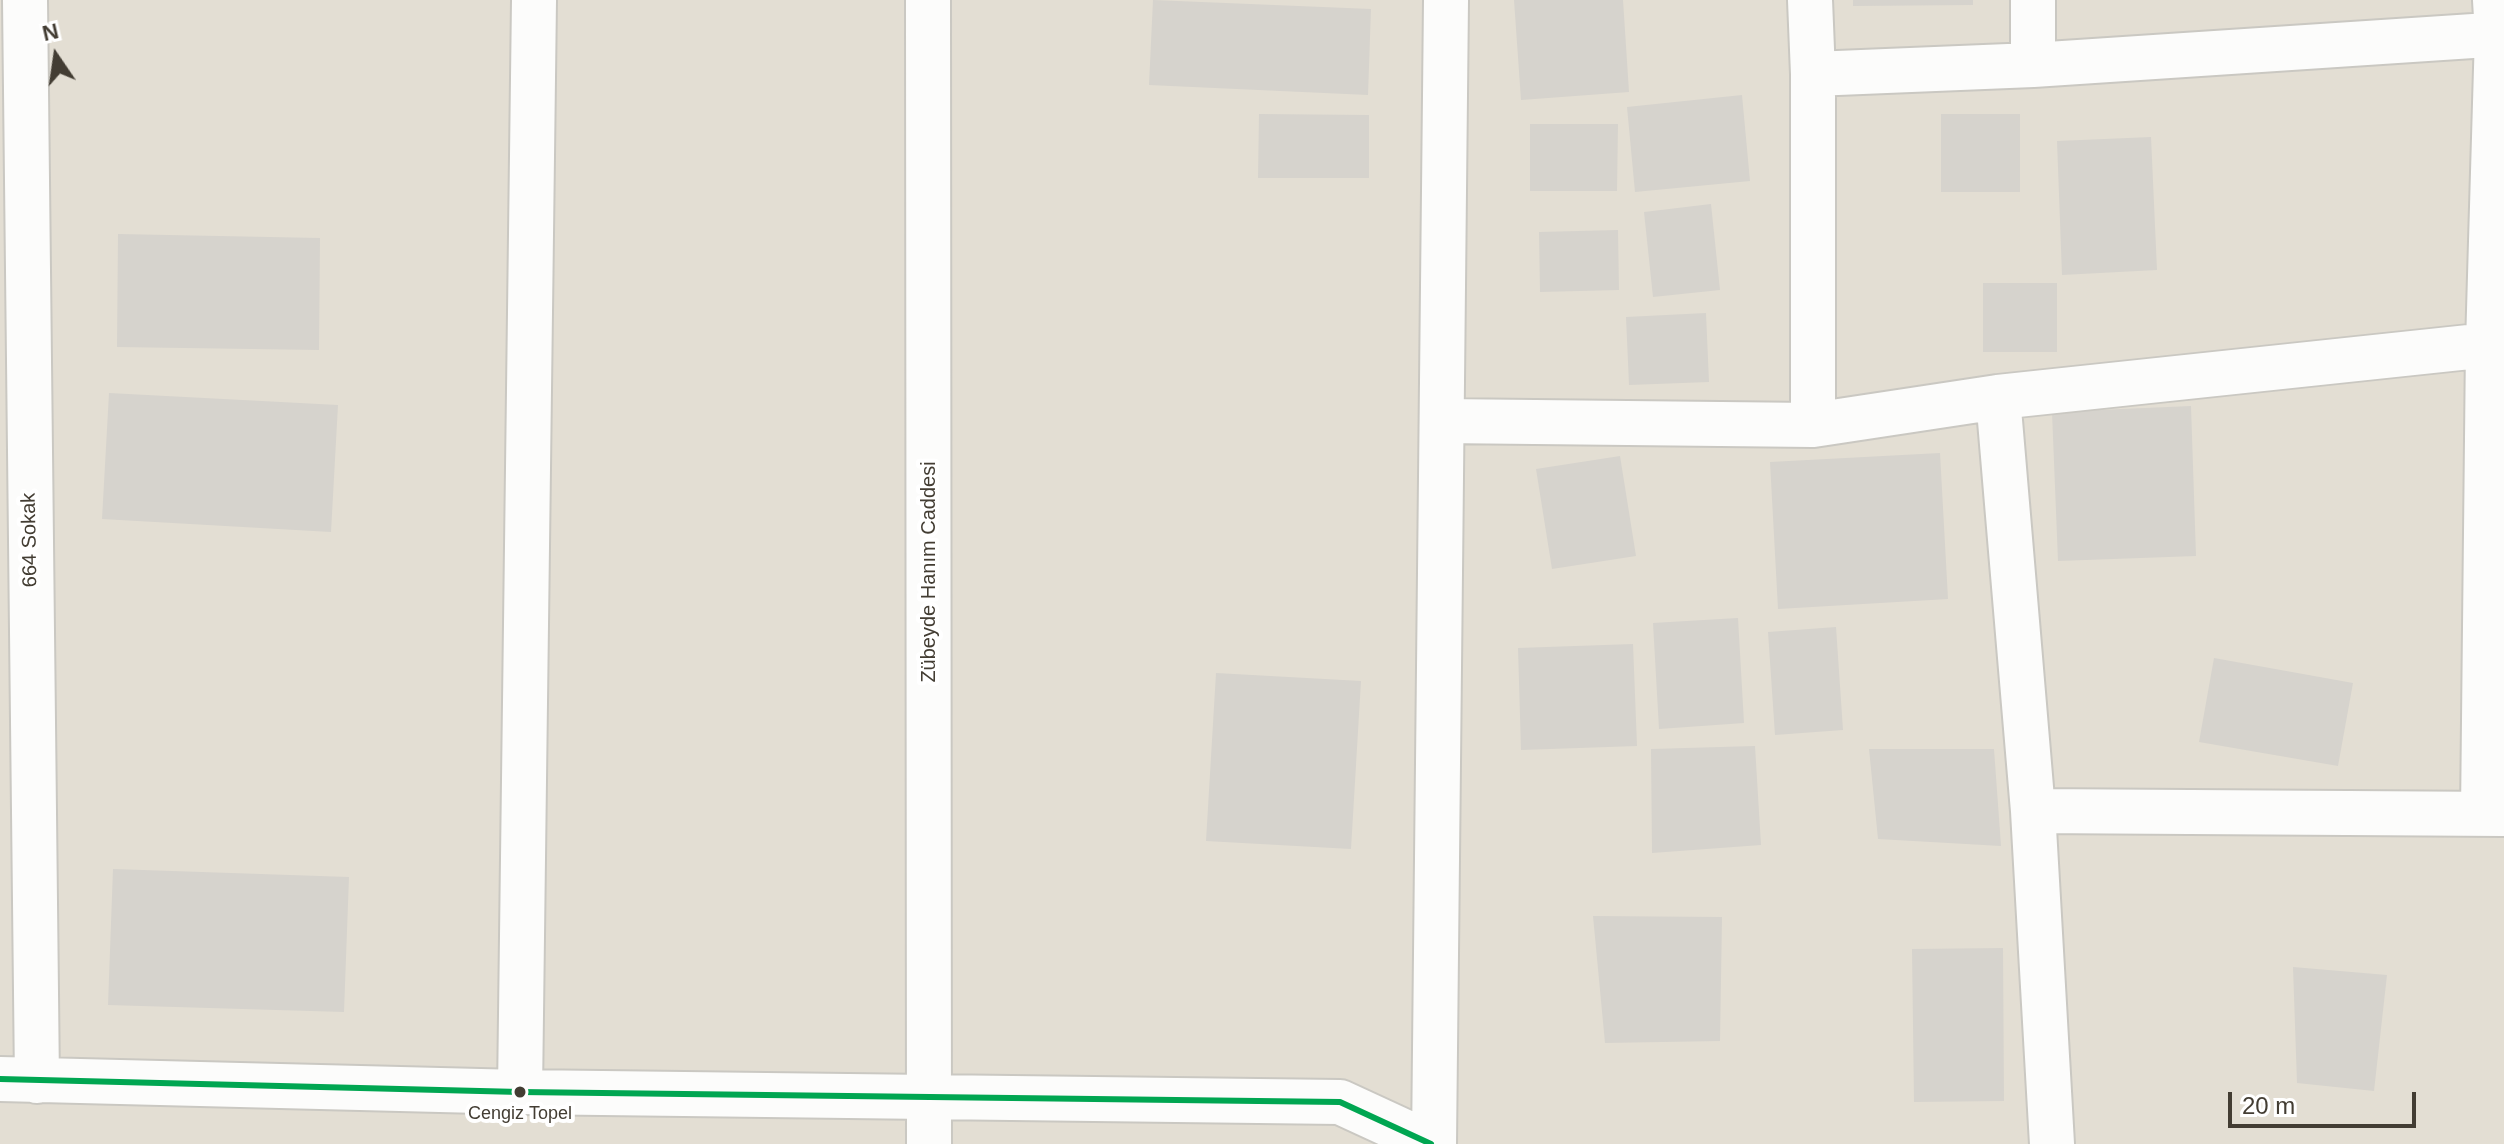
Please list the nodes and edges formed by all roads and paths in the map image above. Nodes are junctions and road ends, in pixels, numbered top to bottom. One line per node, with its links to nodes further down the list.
1 (25, 0): 14 (street, 664 Sokak)
2 (534, 0): 18 (street)
3 (928, 0): 19 (street, Zübeyde Hanım Caddesi)
4 (1446, 0): 12 (street)
5 (1810, 0): 9 (street)
6 (2033, 0): 8 (street)
7 (2499, 23): 8 (street); 10 (street)
8 (2033, 65): 9 (street)
9 (1813, 74): 13 (street)
10 (2488, 345): 11 (street); 16 (street)
11 (1998, 397): 13 (street); 15 (street)
12 (1442, 421): 13 (street); 21 (street)
13 (1813, 425)
14 (14, 444): 17 (street, 664 Sokak)
15 (2033, 811): 16 (street); 22 (street)
16 (2494, 814)
17 (18, 1080): 18 (street)
18 (520, 1092): 19 (street)
19 (929, 1096): 20 (street, Zübeyde Hanım Caddesi); 21 (street)
20 (929, 1144)
21 (1433, 1144)
22 (2052, 1144)

